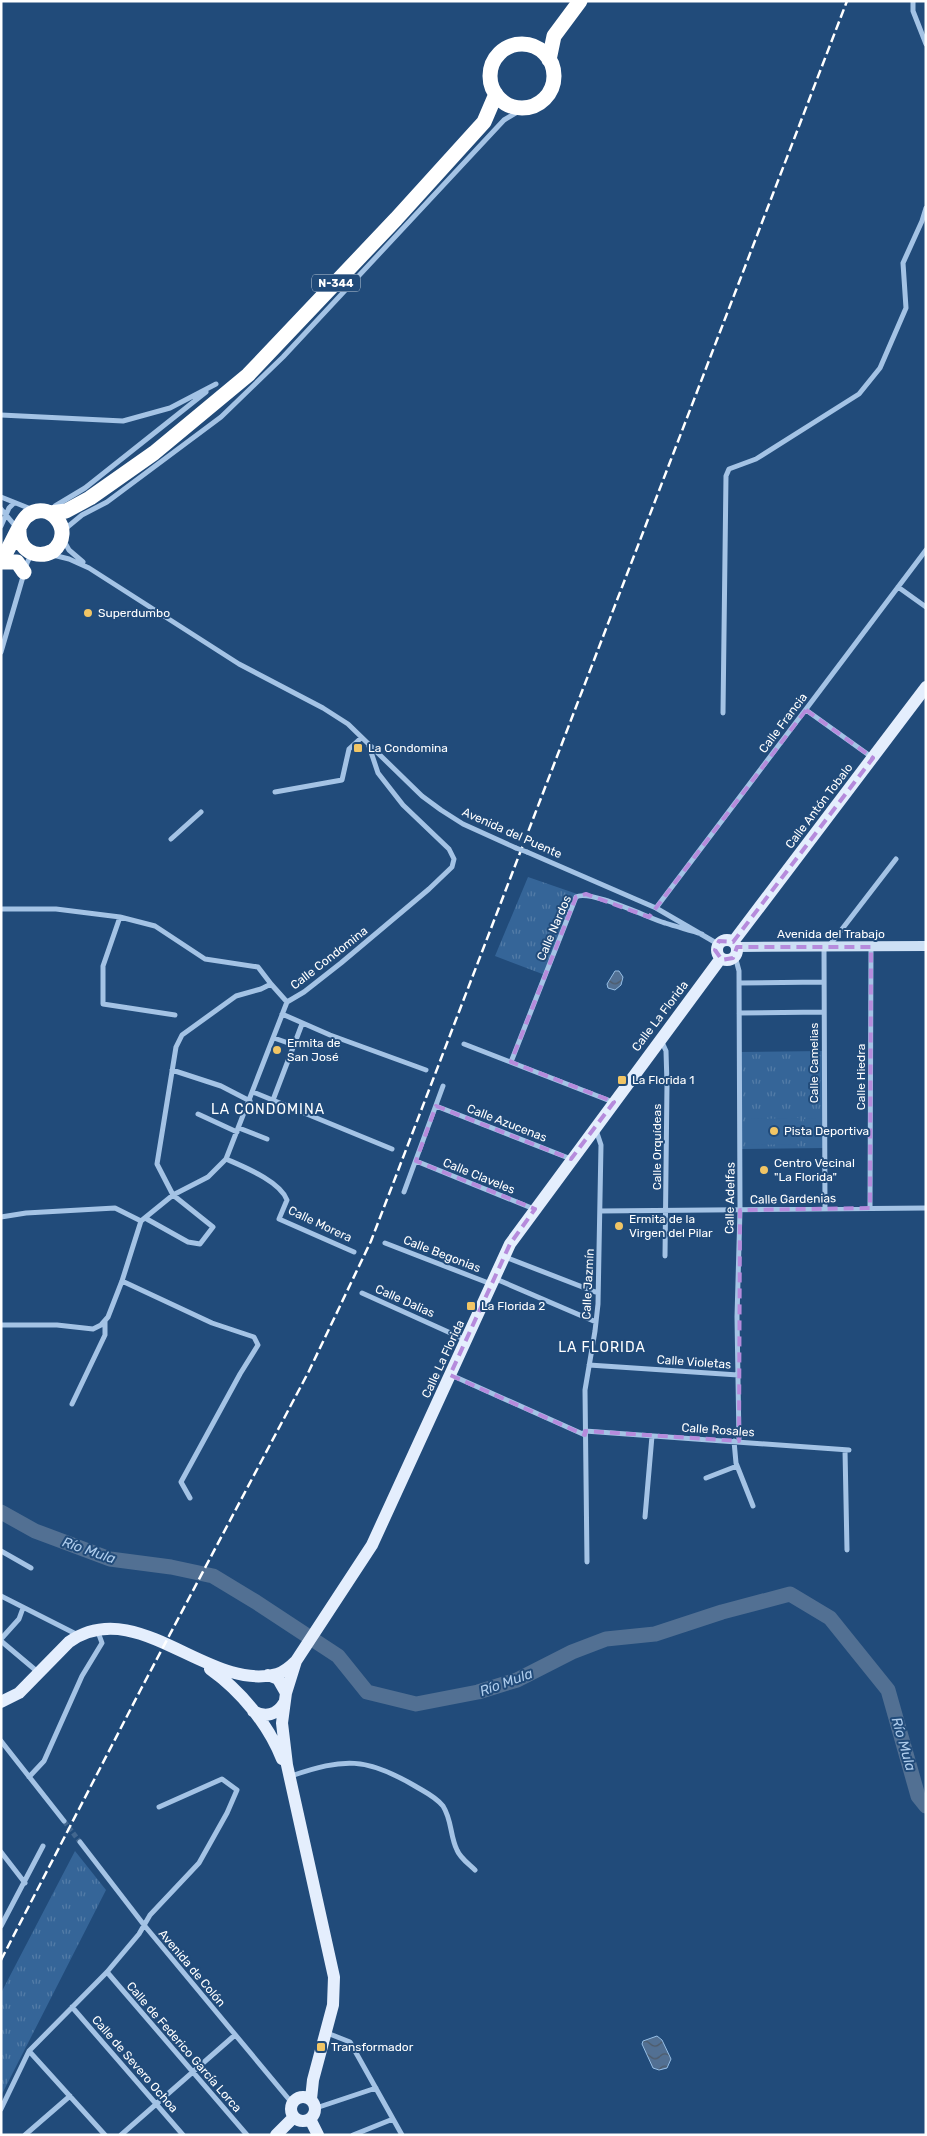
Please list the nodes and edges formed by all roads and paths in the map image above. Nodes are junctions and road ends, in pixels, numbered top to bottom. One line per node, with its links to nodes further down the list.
1 (580, 1): 3 (highway, N-344)
2 (914, 1): 4 (street)
3 (554, 36): 5 (highway, N-344); 6 (highway, N-344)
4 (926, 44)
5 (531, 46): 6 (highway); 7 (highway, N-344)
6 (550, 60): 8 (highway, N-344)
7 (496, 94): 8 (highway); 9 (highway, N-344)
8 (520, 107): 9 (highway, N-344); 20 (street)
9 (484, 122): 13 (highway, N-344)
10 (926, 208): 31 (street)
11 (1, 415): 16 (street)
12 (1, 497): 14 (street)
13 (90, 498): 16 (highway); 20 (highway, N-344)
14 (14, 502): 16 (street); 17 (street)
15 (1, 509): 17 (street)
16 (42, 512): 19 (highway); 20 (highway)
17 (6, 516): 18 (street); 19 (street)
18 (1, 526)
19 (19, 530): 22 (highway); 23 (highway)
20 (63, 533): 22 (highway, N-344); 24 (street, Avenida del Puente)
21 (926, 550): 26 (street, Calle Francia)
22 (38, 554): 23 (highway); 24 (street, Avenida del Puente); 25 (street)
23 (2, 559): 25 (highway)
24 (89, 568): 32 (street, Avenida del Puente)
25 (24, 572): 28 (street)
26 (898, 588): 27 (street); 30 (street, Calle Francia)
27 (926, 607)
28 (1, 652)
29 (926, 687): 34 (main road, Calle Antón Tobalo)
30 (806, 710): 34 (street); 40 (street, Calle Francia)
31 (723, 713)
32 (361, 738): 33 (street, Avenida del Puente); 35 (street)
33 (369, 746): 40 (street, Avenida del Puente, bridge); 52 (street, Calle Condomina)
34 (872, 758): 47 (main road, Calle Antón Tobalo)
35 (275, 792)
36 (201, 812): 37 (street)
37 (171, 838)
38 (896, 859): 46 (street)
39 (1, 908): 41 (street)
40 (656, 908): 42 (street, Avenida del Puente)
41 (120, 917): 51 (street); 56 (street)
42 (702, 934): 43 (street, Avenida del Puente); 62 (street, Calle Nardos)
43 (718, 944): 47 (main road); 48 (main road)
44 (871, 946): 45 (street, Avenida del Trabajo); 46 (street, Avenida del Trabajo); 81 (street, Calle Hiedra)
45 (926, 946)
46 (826, 947): 47 (street, Avenida del Trabajo); 49 (street, Calle Camelias)
47 (735, 949): 48 (main road); 50 (street, Calle Adelfas)
48 (721, 958): 59 (main road, Calle La Florida)
49 (823, 982): 50 (street); 53 (street, Calle Camelias)
50 (739, 983): 54 (street, Calle Adelfas)
51 (271, 984): 52 (street); 63 (street)
52 (287, 1002): 55 (street, Calle Condomina)
53 (824, 1012): 54 (street); 85 (street, Calle Camelias)
54 (740, 1013): 86 (street, Calle Adelfas)
55 (282, 1014): 57 (street); 58 (street, Calle Condomina)
56 (175, 1015)
57 (302, 1024): 61 (street); 64 (street)
58 (274, 1038): 61 (street); 66 (street, Calle Condomina)
59 (661, 1039): 69 (main road, Calle La Florida); 84 (street, Calle Orquídeas)
60 (464, 1044): 62 (street)
61 (294, 1046): 67 (street)
62 (511, 1062): 69 (street)
63 (172, 1070): 68 (street); 80 (street)
64 (426, 1070)
65 (444, 1086): 70 (street)
66 (253, 1092): 67 (street); 68 (street, Calle Condomina)
67 (273, 1100): 75 (street)
68 (250, 1102): 73 (street, Calle Condomina)
69 (614, 1102): 72 (main road, Calle La Florida)
70 (436, 1106): 77 (street, Calle Azucenas); 78 (street)
71 (198, 1114): 73 (street)
72 (595, 1127): 77 (main road, Calle La Florida); 87 (street, Calle Jazmín)
73 (238, 1130): 74 (street); 76 (street, Calle Condomina)
74 (267, 1139)
75 (392, 1149)
76 (226, 1159): 80 (street, Calle Condomina); 91 (street, Calle Morera)
77 (572, 1159): 83 (main road, Calle La Florida)
78 (416, 1161): 79 (street); 83 (street, Calle Claveles)
79 (404, 1192)
80 (173, 1195): 89 (street, Calle Condomina); 89 (street)
81 (870, 1208): 82 (street, Calle Gardenias); 85 (street, Calle Gardenias)
82 (926, 1208)
83 (535, 1209): 93 (main road, Calle La Florida)
84 (666, 1209): 86 (street, Calle Gardenias); 87 (street, Calle Gardenias); 92 (street, Calle Orquídeas)
85 (825, 1209): 86 (street, Calle Gardenias)
86 (740, 1210): 104 (street, Calle Adelfas)
87 (600, 1211): 97 (street, Calle Jazmín)
88 (1, 1217): 89 (street)
89 (143, 1219): 94 (street)
90 (385, 1243): 95 (street, Calle Begonias)
91 (354, 1252)
92 (665, 1256)
93 (504, 1257): 95 (main road, Calle La Florida); 97 (street)
94 (122, 1281): 98 (street); 111 (street)
95 (493, 1281): 99 (street, Calle Begonias); 101 (main road, Calle La Florida)
96 (362, 1293): 101 (street, Calle Dalias)
97 (598, 1293): 99 (street, Calle Jazmín)
98 (105, 1320): 100 (street); 105 (street)
99 (596, 1322): 102 (street, Calle Jazmín)
100 (1, 1325)
101 (466, 1340): 103 (main road, Calle La Florida)
102 (589, 1365): 104 (street, Calle Violetas); 106 (street, Calle Jazmín)
103 (450, 1375): 106 (street, Calle Rosales); 124 (main road, Calle La Florida)
104 (738, 1375): 108 (street, Calle Adelfas)
105 (72, 1404)
106 (585, 1433): 107 (street, Calle Rosales); 116 (street, Calle Jazmín)
107 (652, 1436): 108 (street, Calle Rosales); 113 (street)
108 (736, 1441): 109 (street, Calle Adelfas); 114 (street, Calle Rosales)
109 (737, 1466): 110 (street); 112 (street, Calle Adelfas)
110 (706, 1478)
111 (190, 1498)
112 (753, 1506)
113 (645, 1517)
114 (847, 1550)
115 (1, 1551): 117 (street)
116 (588, 1562)
117 (31, 1568)
118 (1, 1596): 119 (street)
119 (22, 1608): 121 (street); 122 (street)
120 (97, 1630): 121 (main road); 123 (main road); 132 (street)
121 (79, 1636): 125 (main road)
122 (1, 1640): 125 (street)
123 (185, 1652): 126 (main road); 129 (main road)
124 (296, 1661): 126 (main road, Calle La Florida); 127 (main road, Calle La Florida)
125 (39, 1673): 128 (main road)
126 (262, 1676): 127 (main road); 129 (main road)
127 (285, 1698): 129 (main road); 131 (main road, Calle La Florida)
128 (1, 1702)
129 (250, 1707): 131 (main road)
130 (1, 1741): 132 (street)
131 (289, 1771): 138 (street); 144 (main road)
132 (29, 1777): 134 (street)
133 (159, 1807): 140 (street)
134 (64, 1821)
135 (80, 1842): 140 (street, Avenida de Colón)
136 (43, 1846): 139 (street)
137 (1, 1852): 139 (street)
138 (475, 1870)
139 (25, 1883): 141 (street)
140 (144, 1925): 142 (street); 145 (street, Avenida de Colón)
141 (1, 1926)
142 (107, 1972): 143 (street); 147 (street, Calle de Federico García Lorca)
143 (72, 2007): 146 (street); 151 (street, Calle de Severo Ochoa)
144 (326, 2033): 148 (street); 153 (main road)
145 (235, 2035): 147 (street); 150 (street, Avenida de Colón)
146 (29, 2051): 149 (street); 152 (street)
147 (193, 2073): 151 (street); 160 (street, Calle de Federico García Lorca)
148 (376, 2088): 153 (street); 155 (street)
149 (70, 2096): 156 (street); 157 (street)
150 (292, 2103): 153 (main road); 154 (main road)
151 (157, 2104): 158 (street); 159 (street, Calle de Severo Ochoa)
152 (1, 2109)
153 (312, 2109): 154 (main road); 162 (main road)
154 (294, 2117): 161 (main road)
155 (393, 2119): 163 (street); 164 (street)
156 (25, 2135)
157 (105, 2135)
158 (121, 2135)
159 (183, 2135)
160 (246, 2135)
161 (276, 2135)
162 (318, 2135)
163 (353, 2135)
164 (402, 2135)

